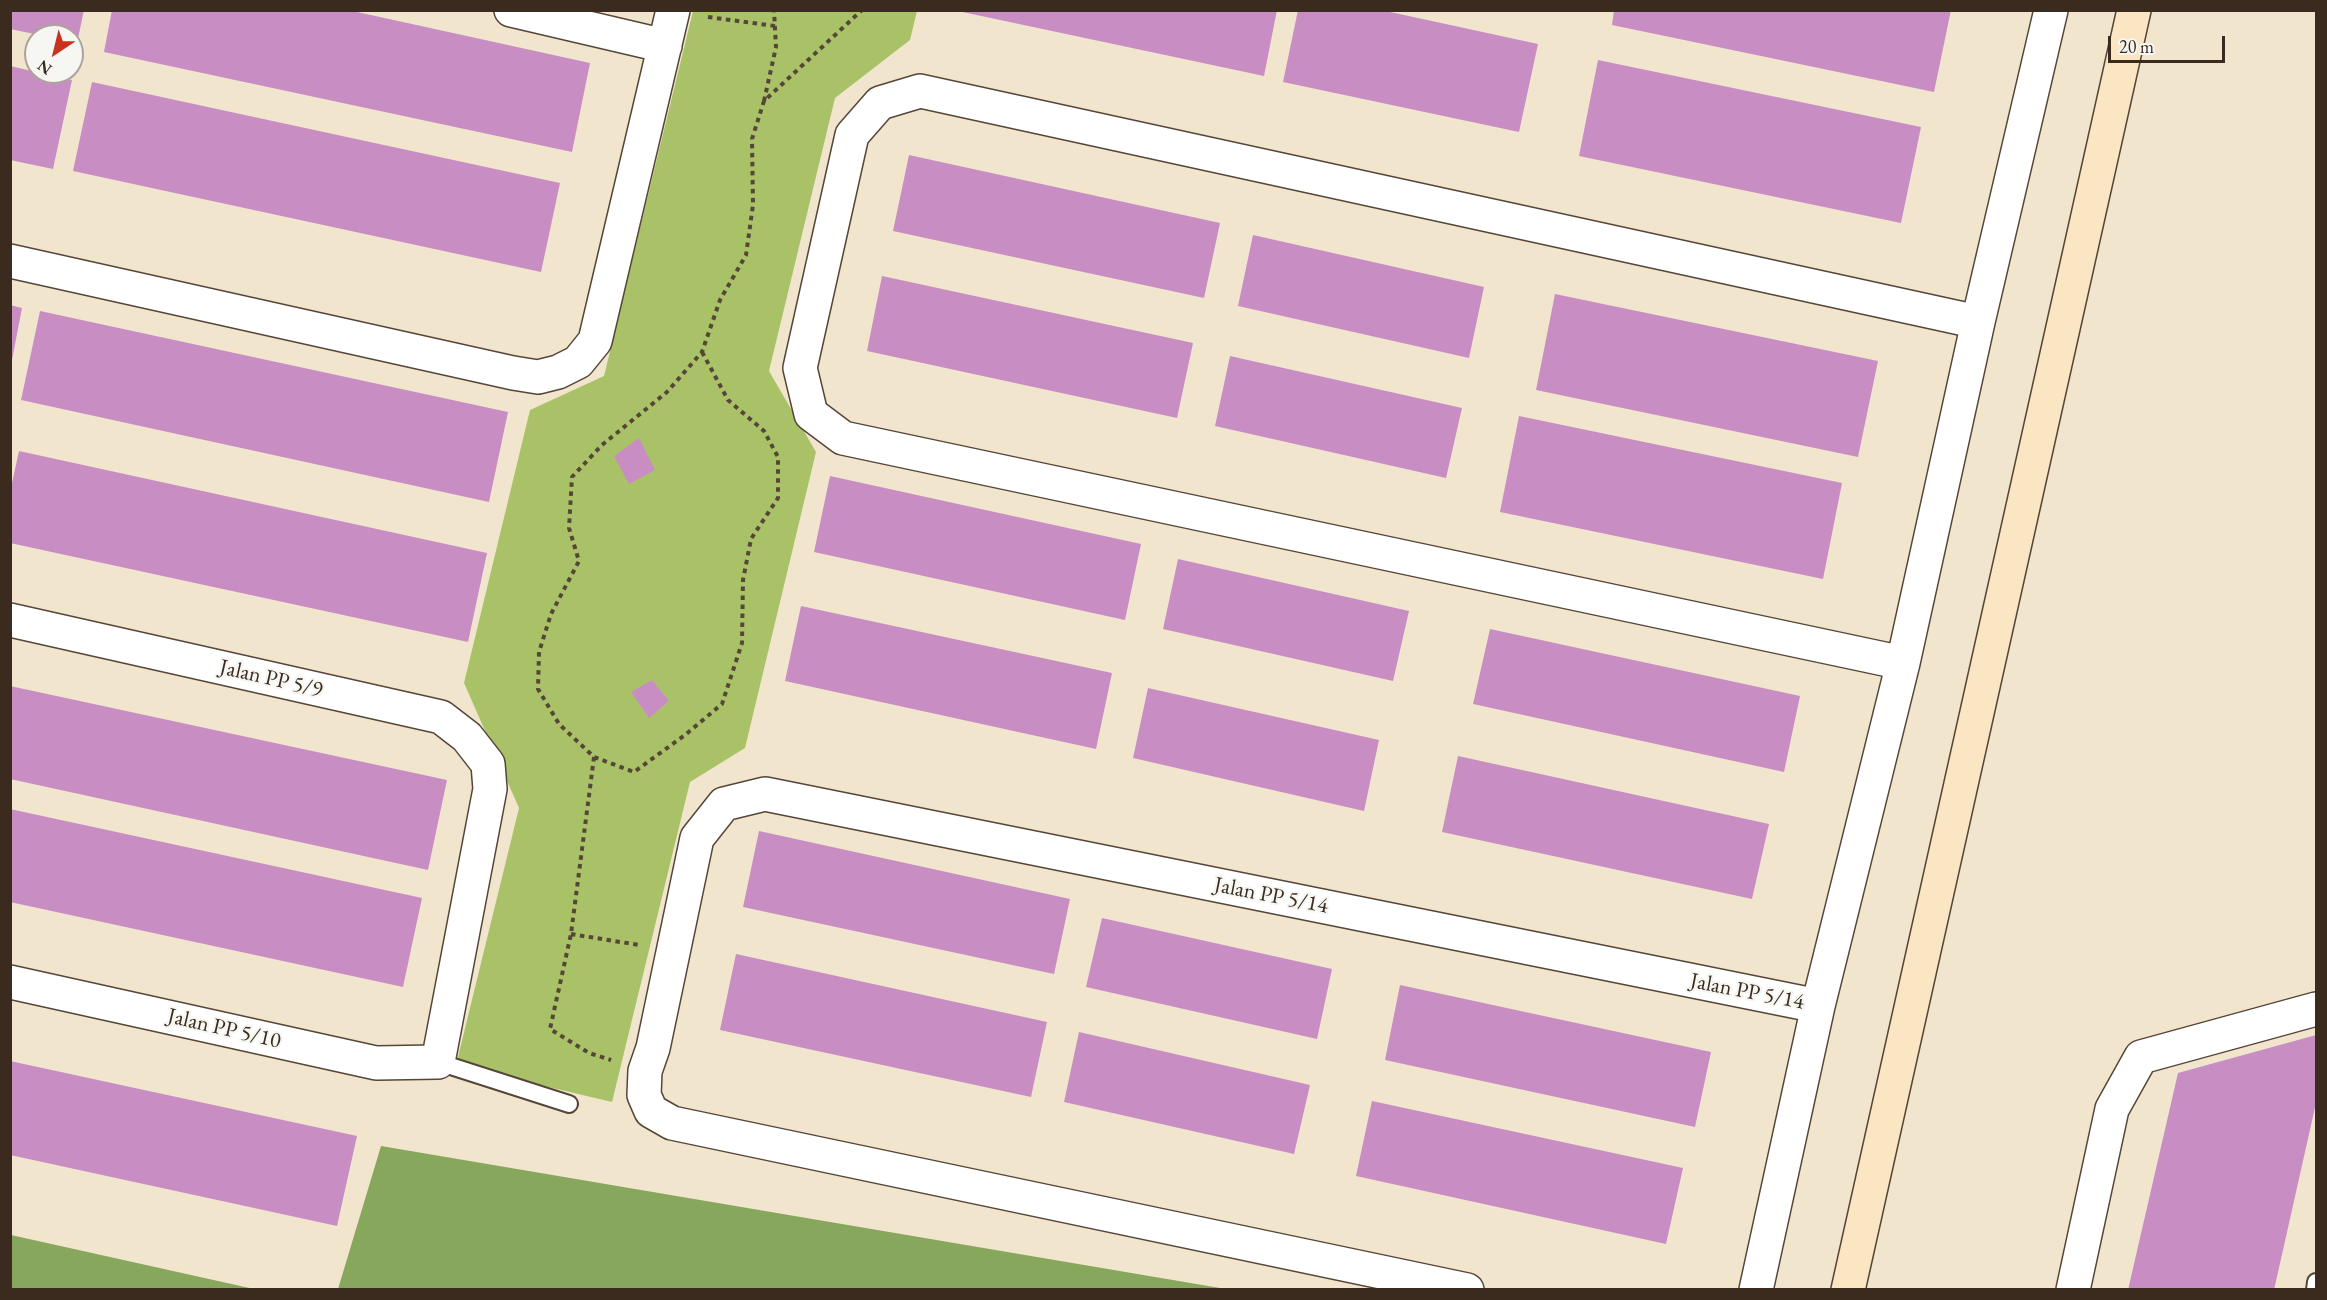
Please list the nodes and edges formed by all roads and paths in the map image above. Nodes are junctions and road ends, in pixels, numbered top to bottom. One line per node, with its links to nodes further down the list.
1 (511, 10): 8 (street)
2 (774, 10): 7 (path)
3 (862, 10): 9 (path)
4 (2051, 10): 11 (street)
5 (2133, 10): 27 (street)
6 (673, 12): 7 (path); 8 (street)
7 (775, 26): 9 (path)
8 (665, 46): 10 (street)
9 (764, 101): 12 (path)
10 (10, 261)
11 (1978, 321): 14 (street); 14 (street)
12 (702, 352): 15 (path); 15 (path)
13 (10, 620): 21 (street, Jalan PP 5/9)
14 (1903, 663): 19 (street)
15 (594, 757): 16 (path)
16 (571, 934): 17 (path); 22 (path)
17 (674, 951): 19 (street, Jalan PP 5/14); 22 (street)
18 (10, 982): 21 (street, Jalan PP 5/10)
19 (1818, 1006): 26 (street)
20 (2316, 1009): 28 (street)
21 (438, 1062): 23 (lane)
22 (645, 1071): 25 (street)
23 (569, 1104)
24 (2316, 1282): 29 (lane)
25 (1467, 1290)
26 (1756, 1290)
27 (1848, 1290)
28 (2073, 1290)
29 (2315, 1290)

